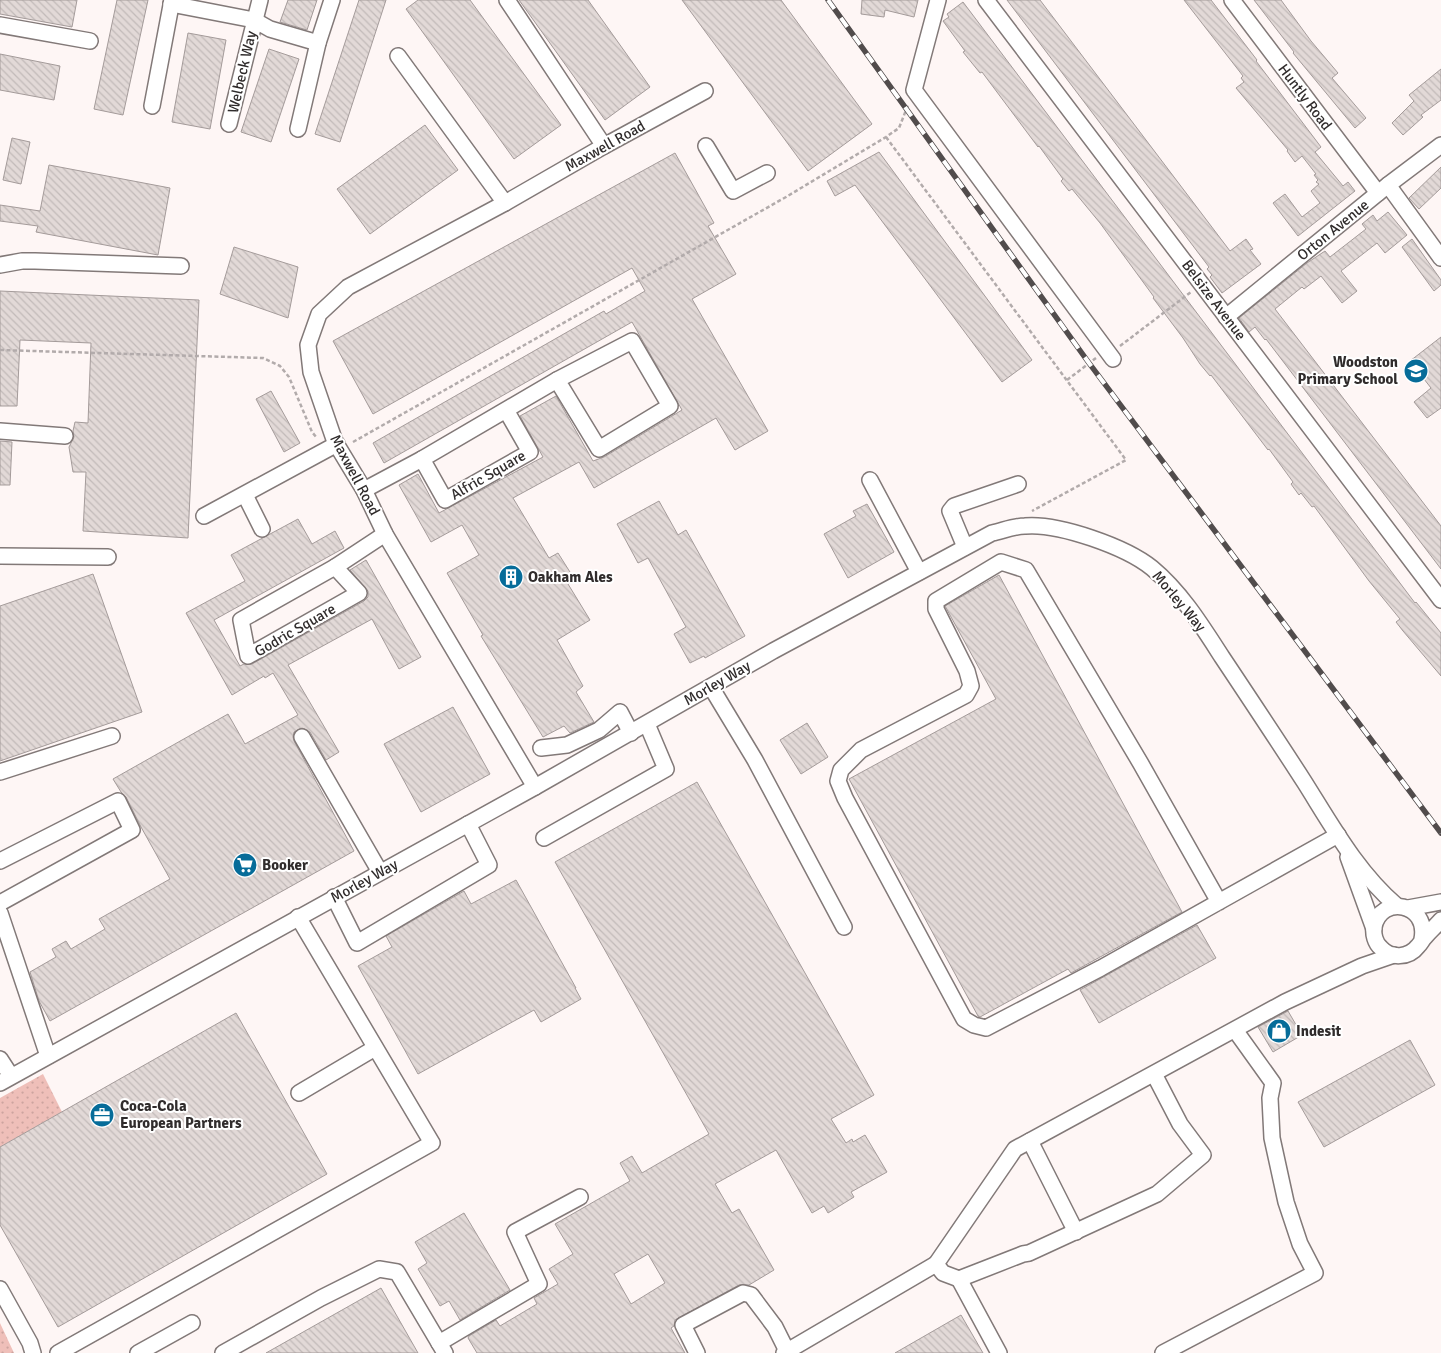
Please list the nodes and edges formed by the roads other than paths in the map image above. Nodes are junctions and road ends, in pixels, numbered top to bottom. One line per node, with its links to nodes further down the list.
1 (260, 0): 8 (street, Welbeck Way)
2 (332, 0): 11 (street)
3 (506, 0): 18 (street)
4 (938, 0): 27 (street)
5 (986, 0): 26 (street, Belsize Avenue)
6 (1232, 0): 21 (street, Huntly Road)
7 (172, 2): 8 (street, Welbeck Way); 14 (street, Welbeck Way)
8 (254, 20): 11 (street, Welbeck Way); 15 (street, Welbeck Way)
9 (0, 25): 10 (street)
10 (90, 42)
11 (318, 43): 16 (street)
12 (398, 56): 22 (street)
13 (705, 91): 18 (street, Maxwell Road)
14 (152, 106)
15 (229, 124)
16 (298, 129)
17 (1441, 145): 21 (street, Orton Avenue)
18 (604, 146): 22 (street, Maxwell Road)
19 (706, 146): 20 (street)
20 (768, 173)
21 (1383, 189): 23 (street, Huntly Road); 26 (street, Orton Avenue)
22 (505, 203): 32 (street, Maxwell Road)
23 (1441, 258)
24 (0, 265): 25 (street)
25 (181, 266)
26 (1226, 317): 46 (street, Belsize Avenue)
27 (1111, 356)
28 (557, 380): 28 (street); 29 (street)
29 (506, 410): 33 (street); 33 (street, Alfric Square)
30 (0, 432): 31 (street)
31 (65, 436)
32 (331, 443): 36 (street, Maxwell Road); 37 (street)
33 (422, 459): 36 (street)
34 (870, 480): 45 (street)
35 (1018, 484): 41 (street)
36 (364, 490): 40 (street, Maxwell Road)
37 (245, 495): 38 (street); 39 (street)
38 (204, 516)
39 (262, 529)
40 (385, 534): 44 (street, Godric Square); 54 (street, Maxwell Road)
41 (966, 547): 45 (street, Morley Way); 57 (street, Morley Way)
42 (0, 556): 43 (street)
43 (108, 557)
44 (335, 567): 44 (street, Godric Square)
45 (919, 572): 47 (street, Morley Way)
46 (1441, 600)
47 (712, 687): 48 (street, Morley Way); 68 (street)
48 (647, 724): 49 (street, Morley Way); 56 (street)
49 (631, 733): 52 (street); 54 (street, Morley Way)
50 (112, 736): 53 (street)
51 (302, 737): 59 (street)
52 (541, 748)
53 (0, 772)
54 (535, 787): 55 (street, Morley Way)
55 (468, 824): 59 (street, Morley Way); 60 (street)
56 (544, 838)
57 (1341, 840): 61 (street); 64 (street, Morley Way); 69 (street, Morley Way)
58 (0, 862): 63 (street)
59 (380, 872): 60 (street, Morley Way)
60 (334, 897): 66 (street, Morley Way)
61 (1219, 902): 61 (street)
62 (1441, 902): 64 (street)
63 (0, 903)
64 (1403, 907): 69 (street); 70 (street)
65 (0, 913): 75 (street)
66 (298, 917): 74 (street); 75 (street, Morley Way)
67 (1441, 920): 70 (street)
68 (844, 926)
69 (1375, 936): 71 (street); 72 (street)
70 (1422, 939): 71 (street)
71 (1394, 955): 72 (street)
72 (1362, 966): 73 (street)
73 (1235, 1030): 77 (street); 95 (street)
74 (376, 1048): 79 (street); 90 (street)
75 (48, 1056): 78 (street, Morley Way)
76 (0, 1059): 78 (street)
77 (1154, 1074): 80 (street); 82 (street)
78 (6, 1079)
79 (299, 1093)
80 (1030, 1141): 82 (street); 83 (street)
81 (580, 1197): 87 (street)
82 (1076, 1232): 84 (street)
83 (936, 1264): 84 (street); 88 (street)
84 (958, 1279): 94 (street)
85 (0, 1289): 89 (street)
86 (192, 1323): 91 (street)
87 (442, 1348): 92 (street)
88 (786, 1352): 93 (street)
89 (33, 1353)
90 (58, 1353)
91 (138, 1353)
92 (223, 1353)
93 (697, 1353)
94 (999, 1353)
95 (1163, 1353)

